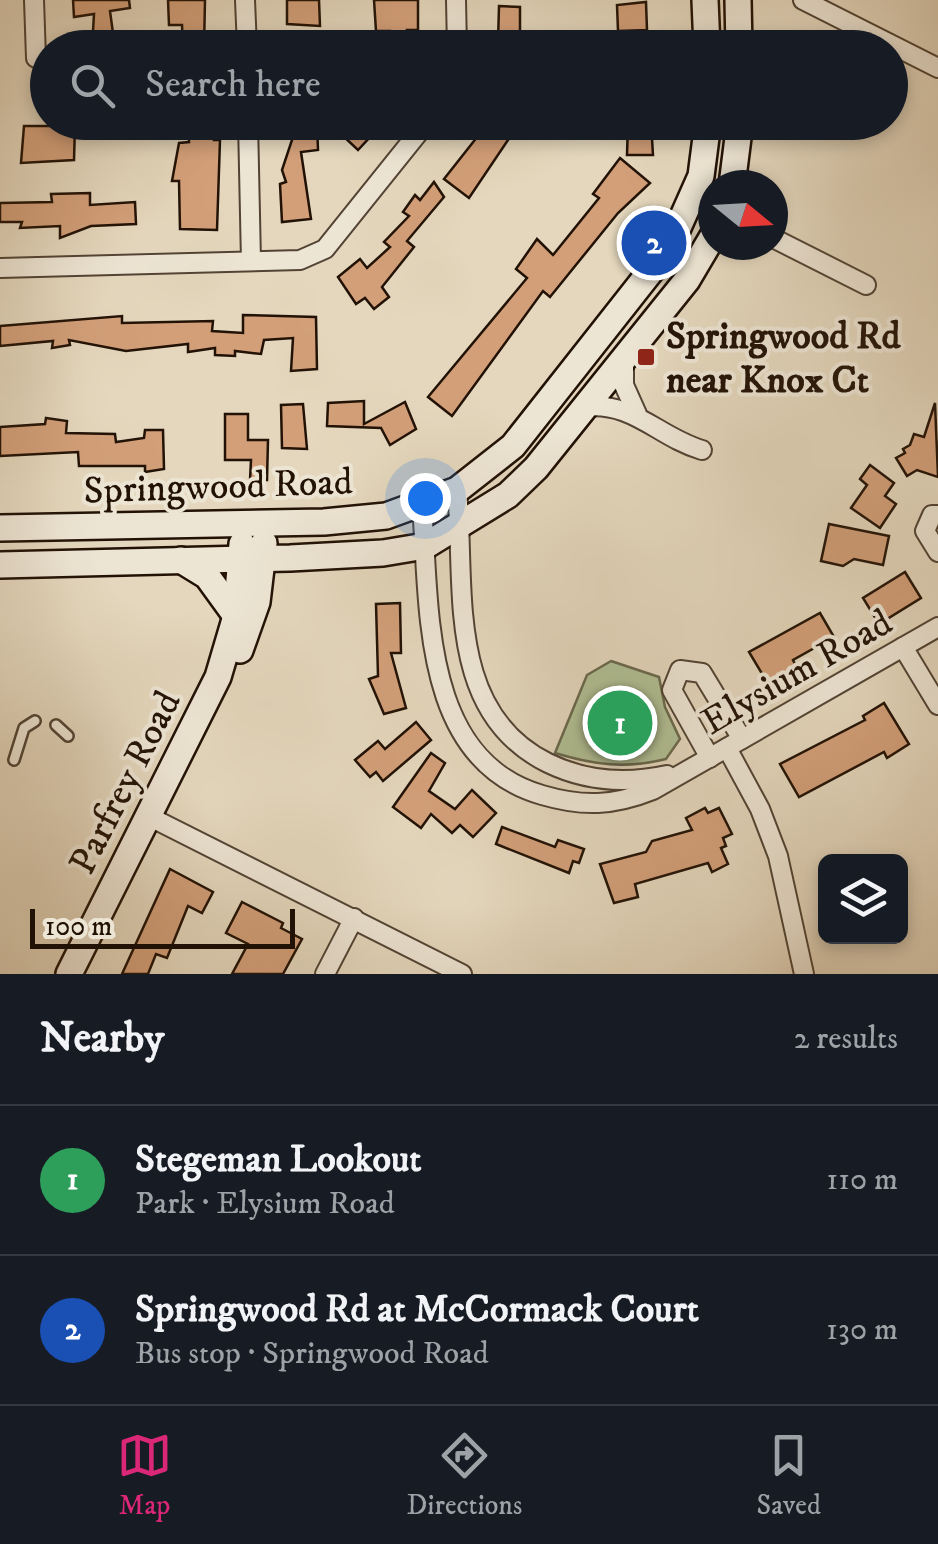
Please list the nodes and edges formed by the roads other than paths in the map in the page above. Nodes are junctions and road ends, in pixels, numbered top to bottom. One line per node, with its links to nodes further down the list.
1 (34, 0): 7 (street)
2 (246, 0): 8 (street)
3 (456, 0): 9 (street)
4 (706, 0): 10 (main road)
5 (738, 0): 11 (main road)
6 (803, 0): 12 (street)
7 (35, 30)
8 (246, 30)
9 (457, 30)
10 (707, 30)
11 (739, 30)
12 (863, 30)
13 (908, 53): 14 (street)
14 (938, 68)
15 (249, 140): 21 (street)
16 (413, 140): 21 (street)
17 (706, 140): 29 (main road, Springwood Road)
18 (738, 140): 19 (main road)
19 (734, 170)
20 (788, 245): 24 (street)
21 (252, 260): 23 (street)
22 (700, 260): 25 (main road, Springwood Road)
23 (0, 268)
24 (866, 284)
25 (624, 358): 26 (main road, Springwood Road); 27 (street)
26 (584, 407): 27 (street); 34 (main road, Springwood Road)
27 (637, 414): 28 (street)
28 (702, 450)
29 (456, 490): 30 (main road, Springwood Road); 34 (street, Elysium Road)
30 (422, 506): 32 (main road, Springwood Road); 35 (street, Elysium Road)
31 (938, 515): 36 (street)
32 (254, 524): 33 (main road, Springwood Road); 38 (main road, Parfrey Road)
33 (0, 528)
34 (460, 528): 35 (main road, Springwood Road); 50 (street, Elysium Road)
35 (425, 546): 38 (main road, Springwood Road); 50 (street, Elysium Road)
36 (938, 552)
37 (180, 558): 38 (main road, Springwood Road); 39 (main road, Springwood Road); 40 (main road)
38 (252, 558): 40 (main road, Parfrey Road); 43 (main road, Parfrey Road)
39 (0, 565)
40 (236, 616): 43 (main road, Parfrey Road)
41 (938, 627): 42 (street, Elysium Road)
42 (903, 647): 44 (street); 48 (street, Elysium Road)
43 (218, 677): 51 (main road, Parfrey Road)
44 (938, 704)
45 (35, 721): 49 (lane)
46 (56, 724): 47 (lane)
47 (68, 736)
48 (726, 748): 50 (street, Elysium Road); 56 (street)
49 (14, 760)
50 (687, 771)
51 (150, 817): 52 (street); 53 (main road, Parfrey Road)
52 (354, 918): 54 (street); 55 (street)
53 (69, 974)
54 (325, 974)
55 (462, 974)
56 (804, 974)

